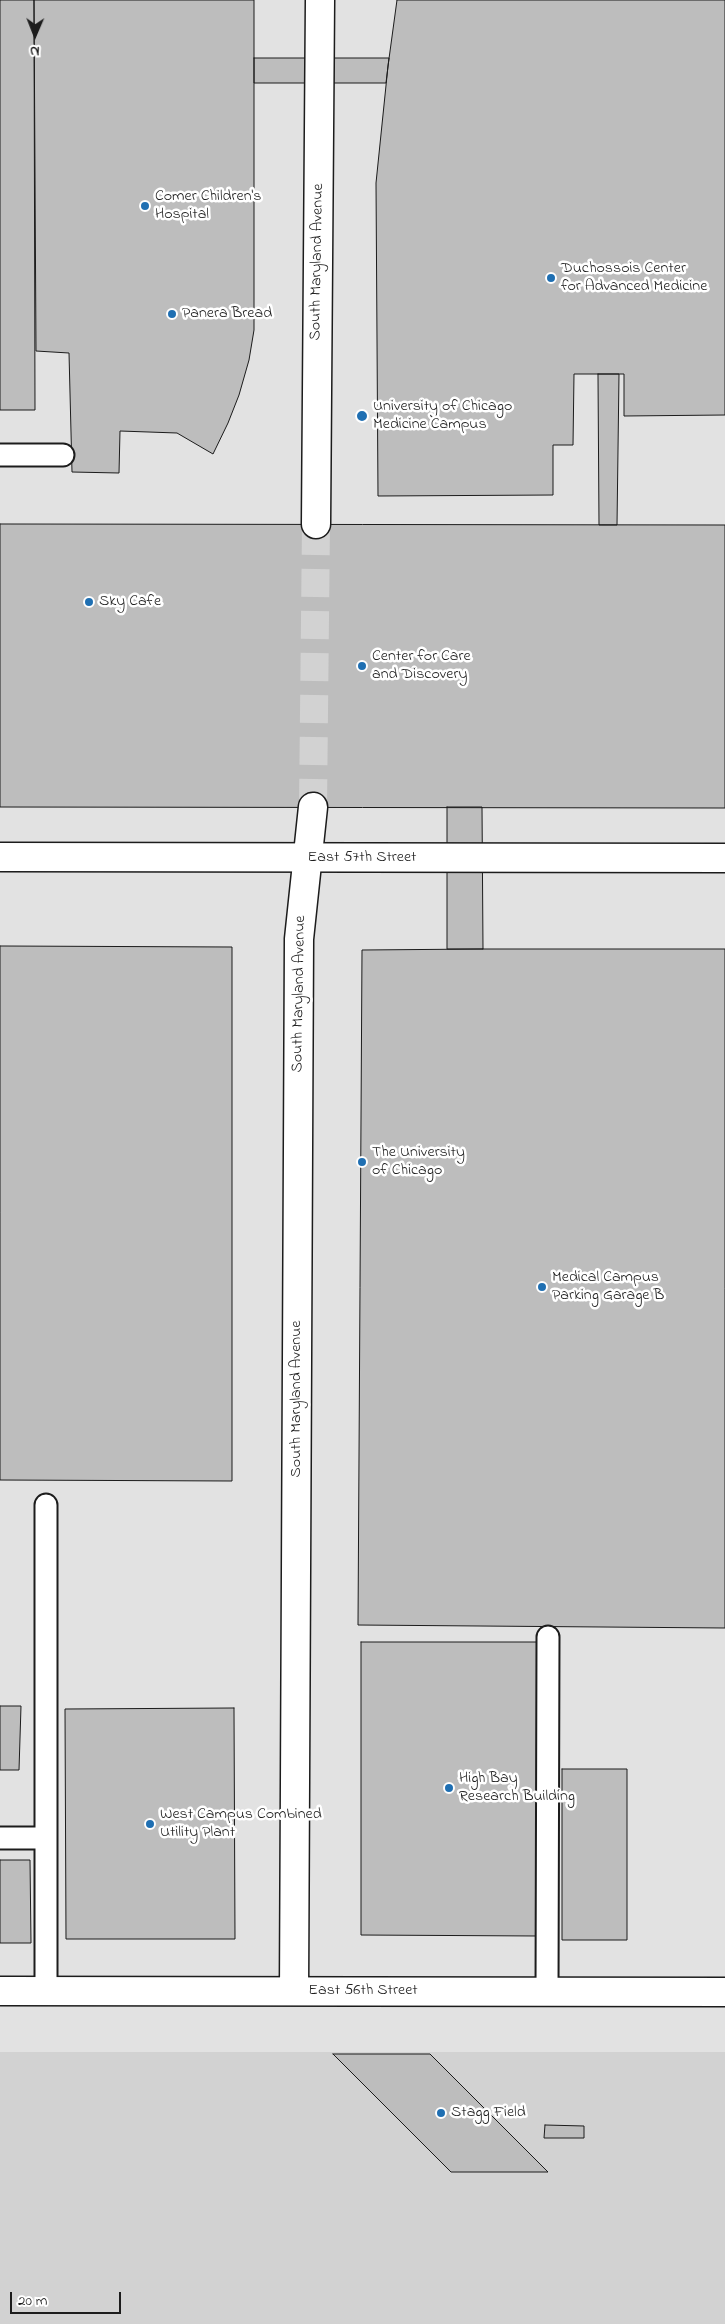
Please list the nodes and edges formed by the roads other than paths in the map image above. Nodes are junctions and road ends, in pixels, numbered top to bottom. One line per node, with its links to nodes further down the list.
1 (320, 0): 4 (street, South Maryland Avenue)
2 (0, 455): 3 (lane)
3 (62, 455)
4 (316, 524)
5 (313, 807): 7 (street, South Maryland Avenue)
6 (0, 857): 7 (street, East 57th Street)
7 (307, 858): 8 (street, East 57th Street); 15 (street, South Maryland Avenue)
8 (725, 858)
9 (46, 1505): 12 (lane)
10 (548, 1637): 16 (lane)
11 (0, 1838): 12 (lane)
12 (45, 1838): 14 (lane)
13 (0, 1990): 14 (street, East 56th Street)
14 (46, 1991): 15 (street, East 56th Street)
15 (294, 1991): 16 (street, East 56th Street)
16 (547, 1991): 17 (street, East 56th Street)
17 (725, 1992)

